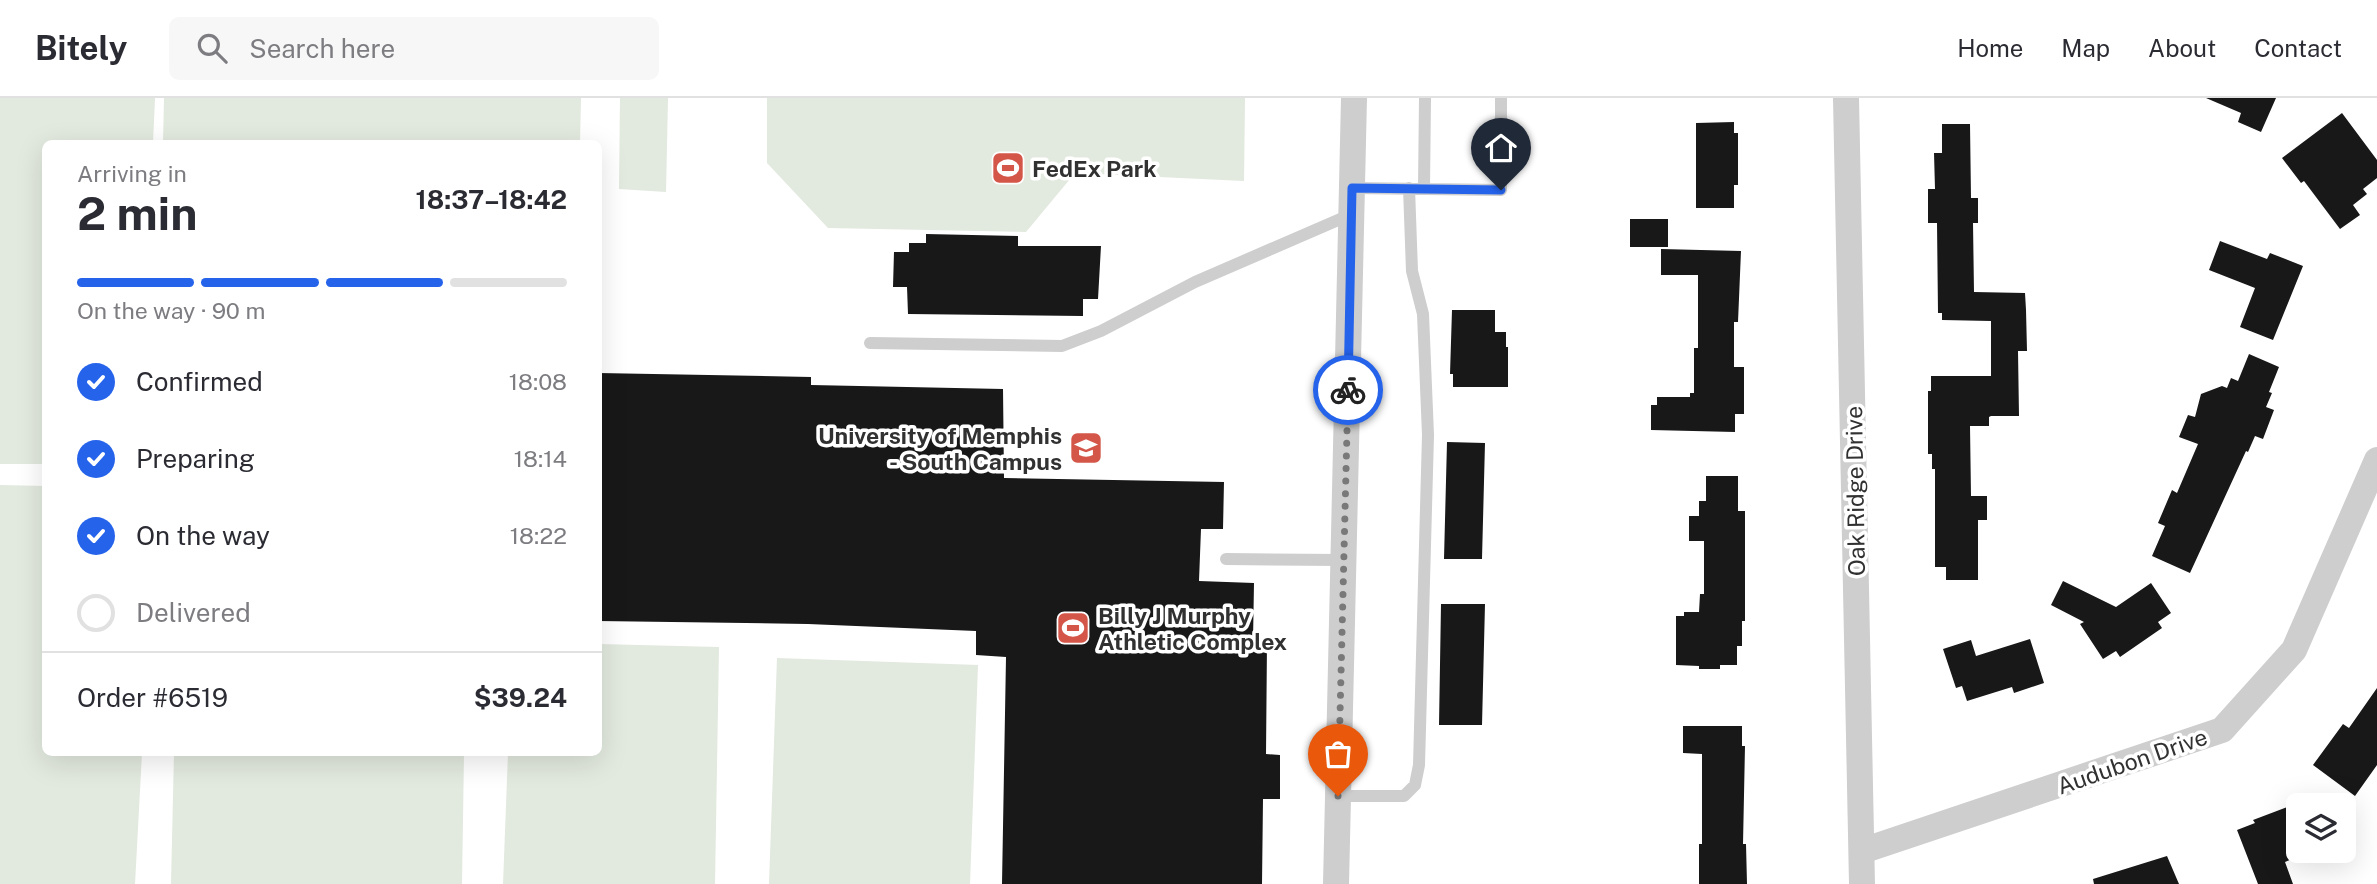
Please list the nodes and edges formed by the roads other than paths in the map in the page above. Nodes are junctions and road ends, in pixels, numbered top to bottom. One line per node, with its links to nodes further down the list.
1 (1354, 98): 7 (street)
2 (1424, 98): 6 (lane)
3 (1501, 98): 6 (lane)
4 (1846, 98): 13 (street, Oak Ridge Drive)
5 (1409, 188): 6 (lane); 7 (lane); 12 (lane)
6 (1423, 188)
7 (1352, 201): 8 (lane); 11 (street)
8 (870, 343)
9 (2377, 460): 13 (street, Audubon Drive)
10 (1226, 559): 11 (lane)
11 (1343, 560): 12 (street)
12 (1338, 796): 14 (street)
13 (1862, 851): 15 (street, Oak Ridge Drive)
14 (1336, 884)
15 (1862, 884)

